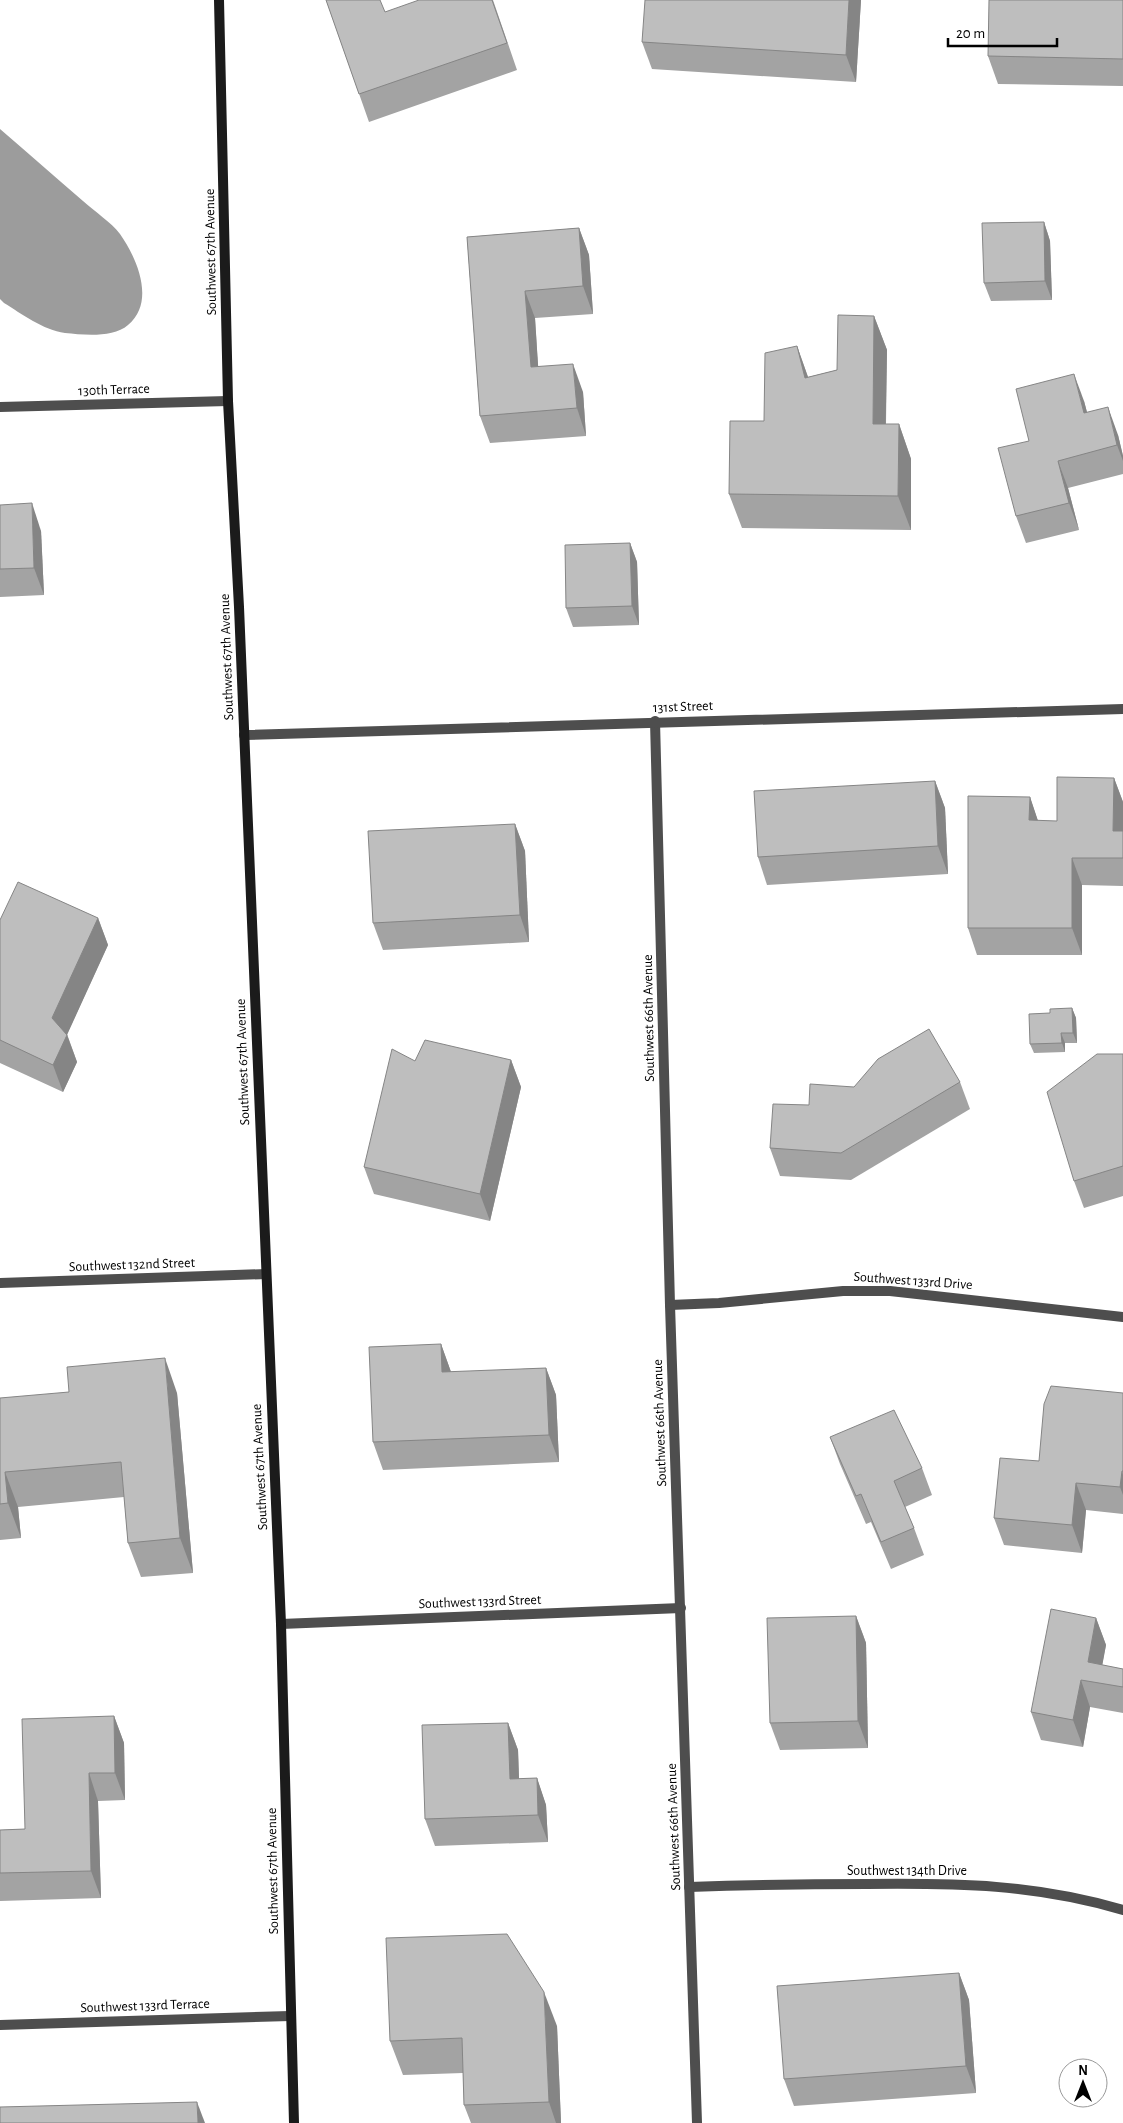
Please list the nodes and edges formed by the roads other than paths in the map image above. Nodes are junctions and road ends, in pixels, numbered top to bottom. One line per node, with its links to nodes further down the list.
1 (219, 0): 2 (main road, Southwest 67th Avenue)
2 (228, 401): 3 (street, 130th Terrace); 6 (main road, Southwest 67th Avenue)
3 (0, 407)
4 (1123, 709): 5 (street, 131st Street)
5 (654, 721): 6 (street, 131st Street); 9 (street, Southwest 66th Avenue)
6 (244, 735): 7 (main road, Southwest 67th Avenue)
7 (266, 1274): 8 (street, Southwest 132nd Street); 12 (main road, Southwest 67th Avenue)
8 (0, 1283)
9 (670, 1304): 10 (street, Southwest 133rd Drive); 11 (street, Southwest 66th Avenue)
10 (1123, 1317)
11 (681, 1608): 12 (street, Southwest 133rd Street); 13 (street, Southwest 66th Avenue)
12 (281, 1624): 15 (main road, Southwest 67th Avenue)
13 (689, 1886): 14 (street, Southwest 134th Drive); 18 (street, Southwest 66th Avenue)
14 (1123, 1910)
15 (290, 2016): 16 (street, Southwest 133rd Terrace); 17 (main road, Southwest 67th Avenue)
16 (0, 2025)
17 (294, 2123)
18 (697, 2123)

